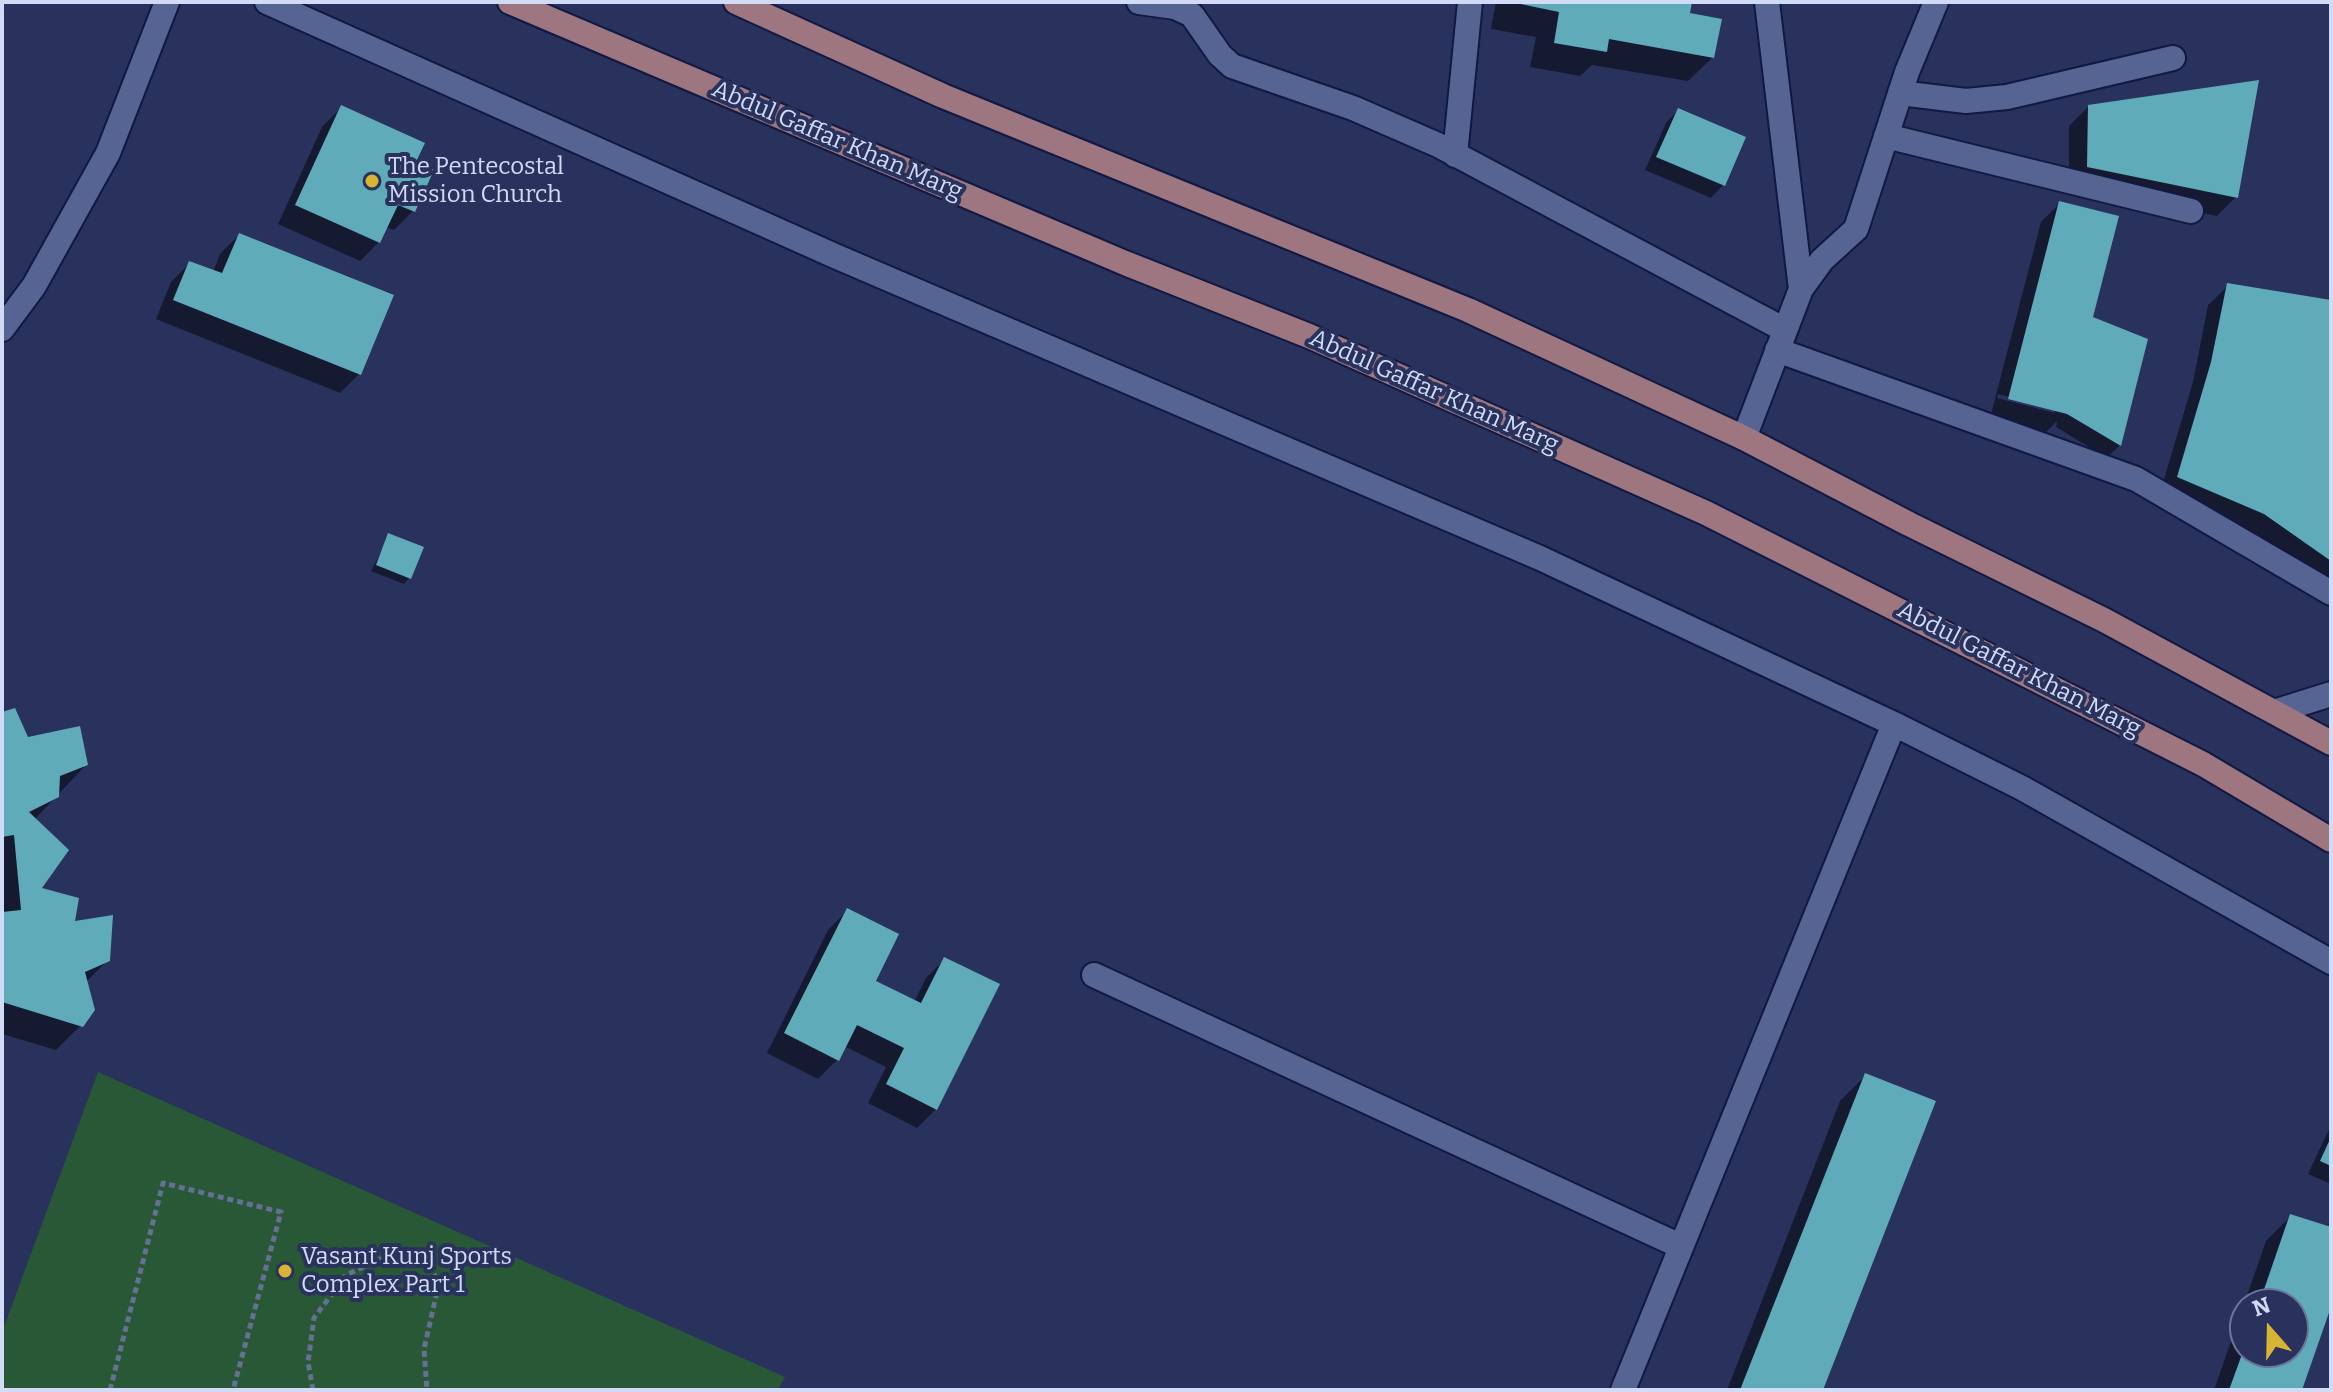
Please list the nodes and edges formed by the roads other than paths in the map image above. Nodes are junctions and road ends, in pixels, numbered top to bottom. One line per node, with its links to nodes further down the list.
1 (167, 2): 15 (street)
2 (267, 2): 21 (street)
3 (510, 2): 23 (main road, Abdul Gaffar Khan Marg)
4 (736, 2): 17 (main road)
5 (1139, 2): 12 (street)
6 (1470, 2): 12 (street)
7 (1767, 2): 14 (street)
8 (1936, 2): 10 (street)
9 (2173, 58): 10 (street)
10 (1900, 93): 11 (street)
11 (1886, 136): 13 (street); 14 (street)
12 (1455, 155): 16 (street)
13 (2191, 211)
14 (1801, 289): 16 (street)
15 (2, 329)
16 (1781, 340): 17 (street); 18 (street)
17 (1744, 438): 20 (main road)
18 (2331, 593)
19 (2331, 694): 20 (street)
20 (2277, 711): 22 (main road)
21 (1894, 724): 24 (street); 26 (street)
22 (2331, 743)
23 (2331, 840)
24 (2331, 962)
25 (1094, 975): 26 (street)
26 (1680, 1246): 27 (street)
27 (1623, 1390)

